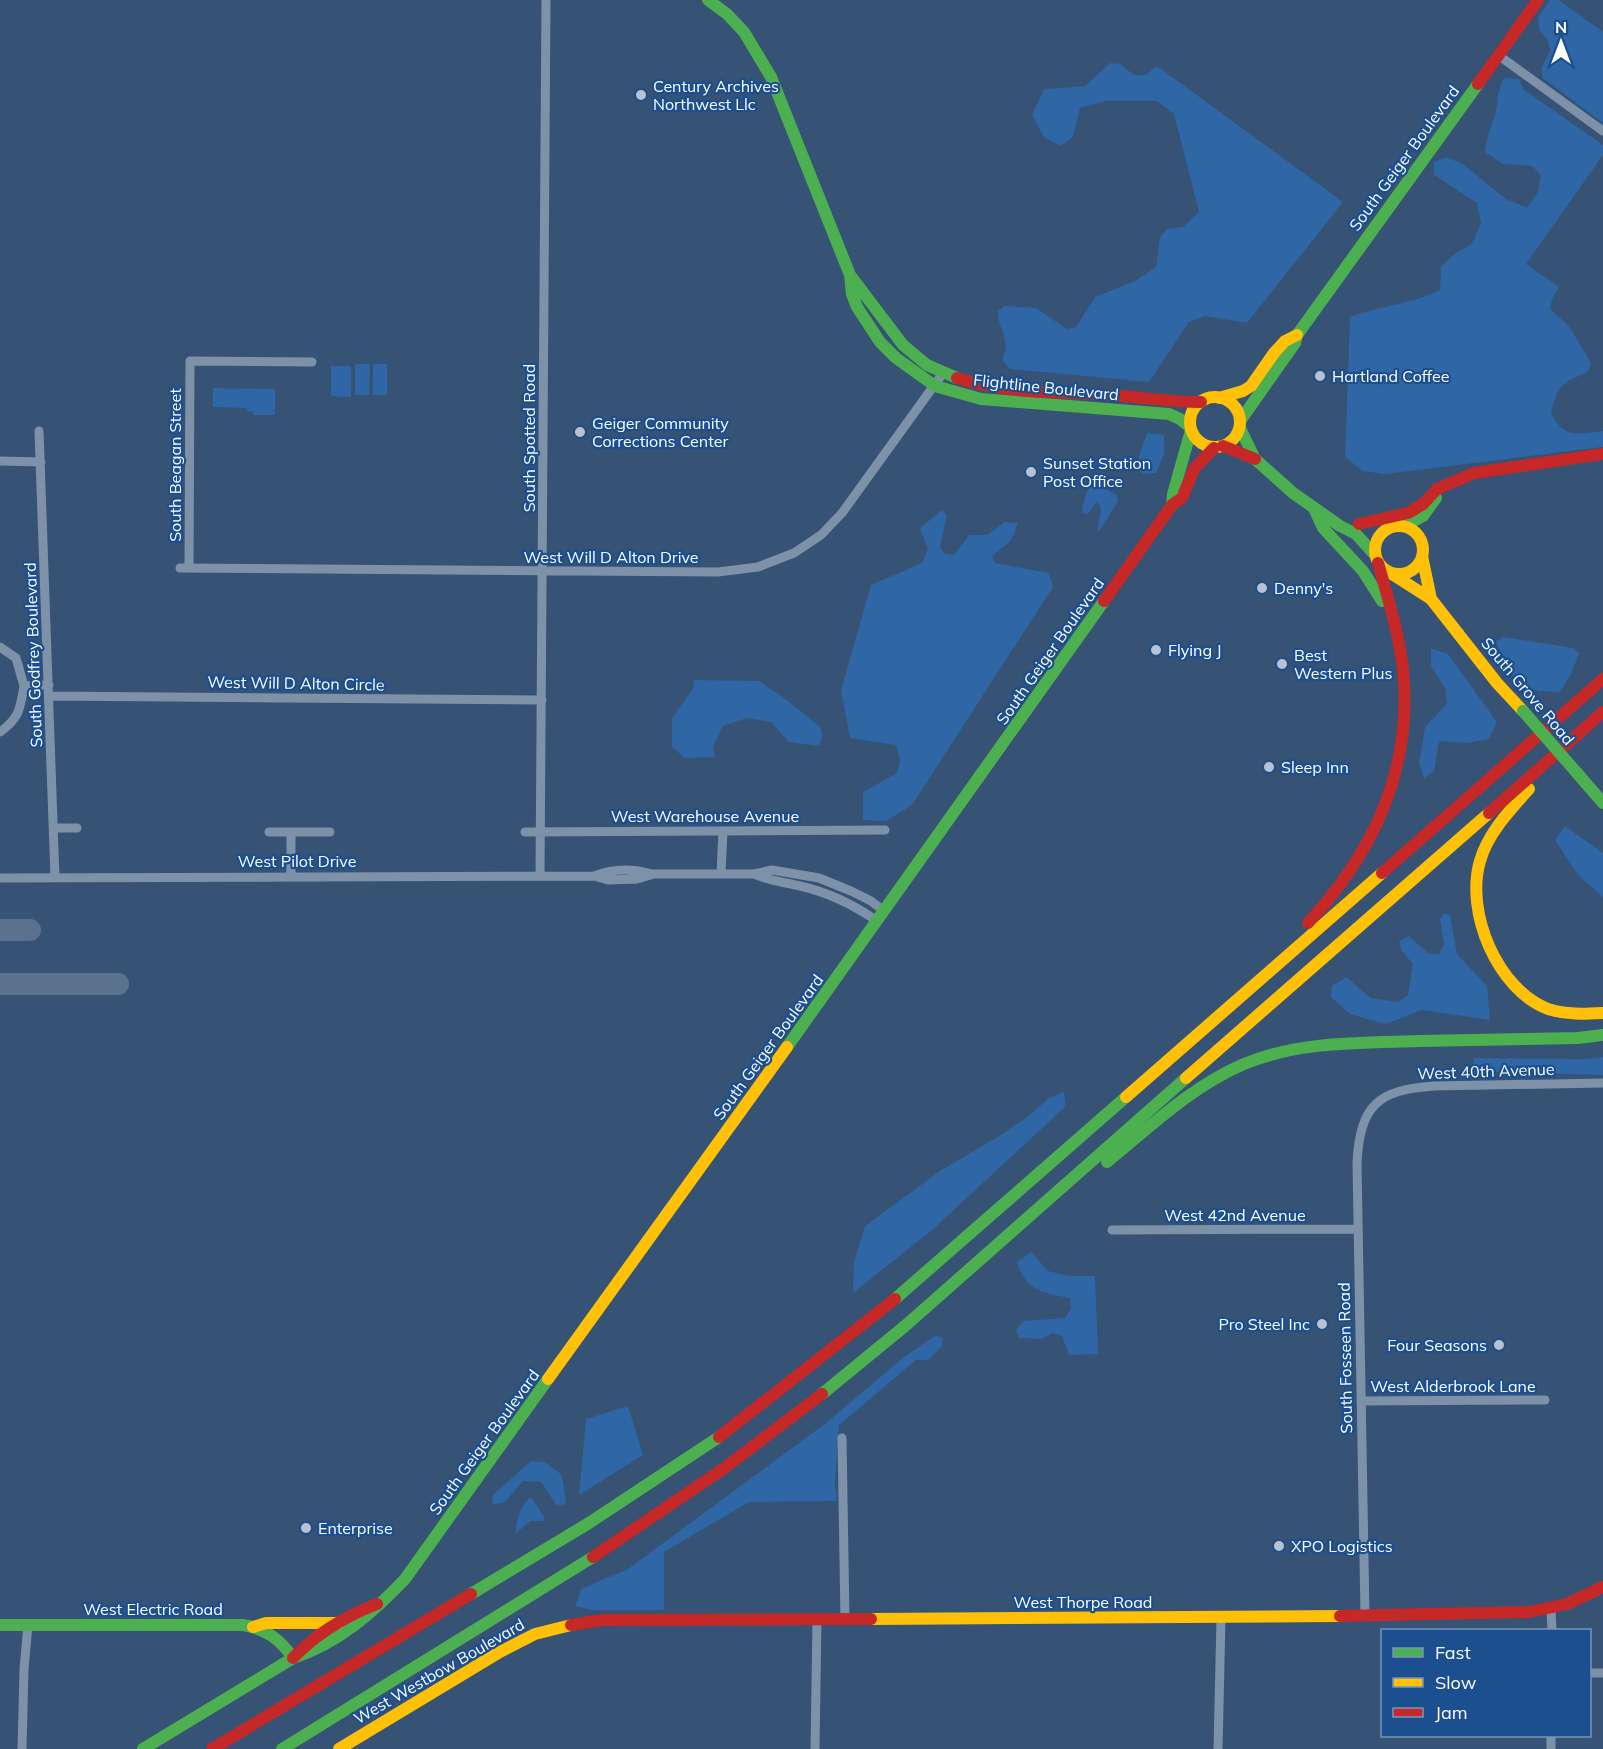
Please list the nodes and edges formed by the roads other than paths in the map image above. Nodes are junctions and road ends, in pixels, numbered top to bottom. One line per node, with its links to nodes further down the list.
1 (546, 0): 31 (street, South Spotted Road)
2 (708, 0): 6 (main road, Flightline Boulevard)
3 (1538, 0): 4 (main road, South Geiger Boulevard)
4 (1498, 55): 5 (street); 7 (main road, South Geiger Boulevard)
5 (1603, 131)
6 (850, 275): 9 (main road, Flightline Boulevard); 10 (main road, Flightline Boulevard)
7 (1297, 335): 11 (main road, South Geiger Boulevard); 13 (main road, South Geiger Boulevard)
8 (312, 363): 30 (street, South Beagan Street)
9 (943, 373): 10 (street, West Will D Alton Drive); 12 (main road, Flightline Boulevard)
10 (934, 386): 14 (main road, Flightline Boulevard); 31 (street, West Will D Alton Drive)
11 (1219, 398): 12 (main road); 13 (main road)
12 (1201, 402): 14 (main road)
13 (1240, 424): 16 (main road); 18 (main road)
14 (1190, 428): 16 (main road); 22 (main road, South Geiger Boulevard)
15 (39, 431): 20 (street, South Godfrey Boulevard)
16 (1219, 447): 18 (main road); 22 (main road, South Geiger Boulevard)
17 (1603, 454): 21 (main road)
18 (1255, 459): 23 (main road)
19 (0, 461): 20 (street)
20 (41, 462): 38 (street, South Godfrey Boulevard)
21 (1448, 484): 25 (main road); 26 (main road)
22 (1172, 505): 58 (main road, South Geiger Boulevard)
23 (1314, 508): 24 (main road); 34 (main road)
24 (1325, 516): 25 (main road); 29 (main road)
25 (1359, 525): 27 (main road)
26 (1404, 526): 27 (main road); 28 (main road)
27 (1389, 528): 29 (main road)
28 (1422, 556): 32 (main road); 33 (main road, South Grove Road)
29 (1376, 559): 32 (main road); 34 (main road)
30 (184, 568): 31 (street, West Will D Alton Drive)
31 (543, 572): 39 (street, South Spotted Road)
32 (1390, 573): 33 (main road, South Grove Road)
33 (1431, 599): 43 (main road, South Grove Road, bridge)
34 (1393, 623): 59 (main road)
35 (0, 647): 37 (street)
36 (1603, 679): 59 (main road)
37 (24, 686): 38 (street, West Will D Alton Circle); 41 (street)
38 (50, 691): 39 (street, West Will D Alton Circle); 44 (street, South Godfrey Boulevard)
39 (542, 700): 52 (street, South Spotted Road)
40 (1603, 712): 42 (main road)
41 (0, 732)
42 (1549, 759): 60 (main road); 64 (main road)
43 (1603, 803)
44 (54, 828): 45 (street); 57 (street, South Godfrey Boulevard)
45 (77, 828)
46 (885, 830): 47 (street, West Warehouse Avenue)
47 (723, 831): 52 (street, West Warehouse Avenue); 53 (street)
48 (269, 832): 49 (street)
49 (291, 832): 50 (street); 54 (street)
50 (330, 832)
51 (525, 832): 52 (street, West Warehouse Avenue)
52 (540, 832): 55 (street, South Spotted Road)
53 (721, 873): 55 (street, West Pilot Drive); 58 (street, West Pilot Drive)
54 (291, 876): 55 (street, West Pilot Drive); 57 (street, West Pilot Drive)
55 (540, 876)
56 (0, 878): 57 (street, West Pilot Drive)
57 (55, 878)
58 (881, 916): 71 (main road, South Geiger Boulevard)
59 (1270, 970): 86 (main road)
60 (1603, 1013)
61 (1603, 1035): 64 (main road)
62 (1603, 1083): 63 (street, West 40th Avenue)
63 (1374, 1105): 65 (street, South Fosseen Road)
64 (1076, 1175): 87 (main road)
65 (1358, 1229): 66 (street, West 42nd Avenue); 68 (street, South Fosseen Road)
66 (1112, 1230)
67 (1545, 1400): 68 (street, West Alderbrook Lane)
68 (1361, 1401): 73 (street, South Fosseen Road)
69 (842, 1438): 76 (street)
70 (1603, 1587): 72 (main road, West Thorpe Road)
71 (384, 1602): 77 (main road, South Geiger Boulevard); 83 (main road, South Geiger Boulevard)
72 (1551, 1609): 73 (main road, West Thorpe Road); 82 (street)
73 (1365, 1615): 74 (main road, West Thorpe Road)
74 (1221, 1618): 76 (main road, West Thorpe Road); 90 (street)
75 (817, 1620): 76 (main road, West Thorpe Road); 81 (main road, West Thorpe Road); 89 (street)
76 (845, 1620)
77 (345, 1621): 80 (main road); 83 (main road, South Geiger Boulevard)
78 (0, 1625): 79 (main road, West Electric Road)
79 (28, 1625): 80 (main road, West Electric Road); 84 (street)
80 (253, 1627): 83 (main road, West Electric Road)
81 (558, 1627): 88 (main road, West Westbow Boulevard)
82 (1552, 1629)
83 (293, 1658): 85 (main road, South Geiger Boulevard)
84 (22, 1749)
85 (143, 1749)
86 (212, 1749)
87 (282, 1749)
88 (339, 1749)
89 (815, 1749)
90 (1218, 1749)

